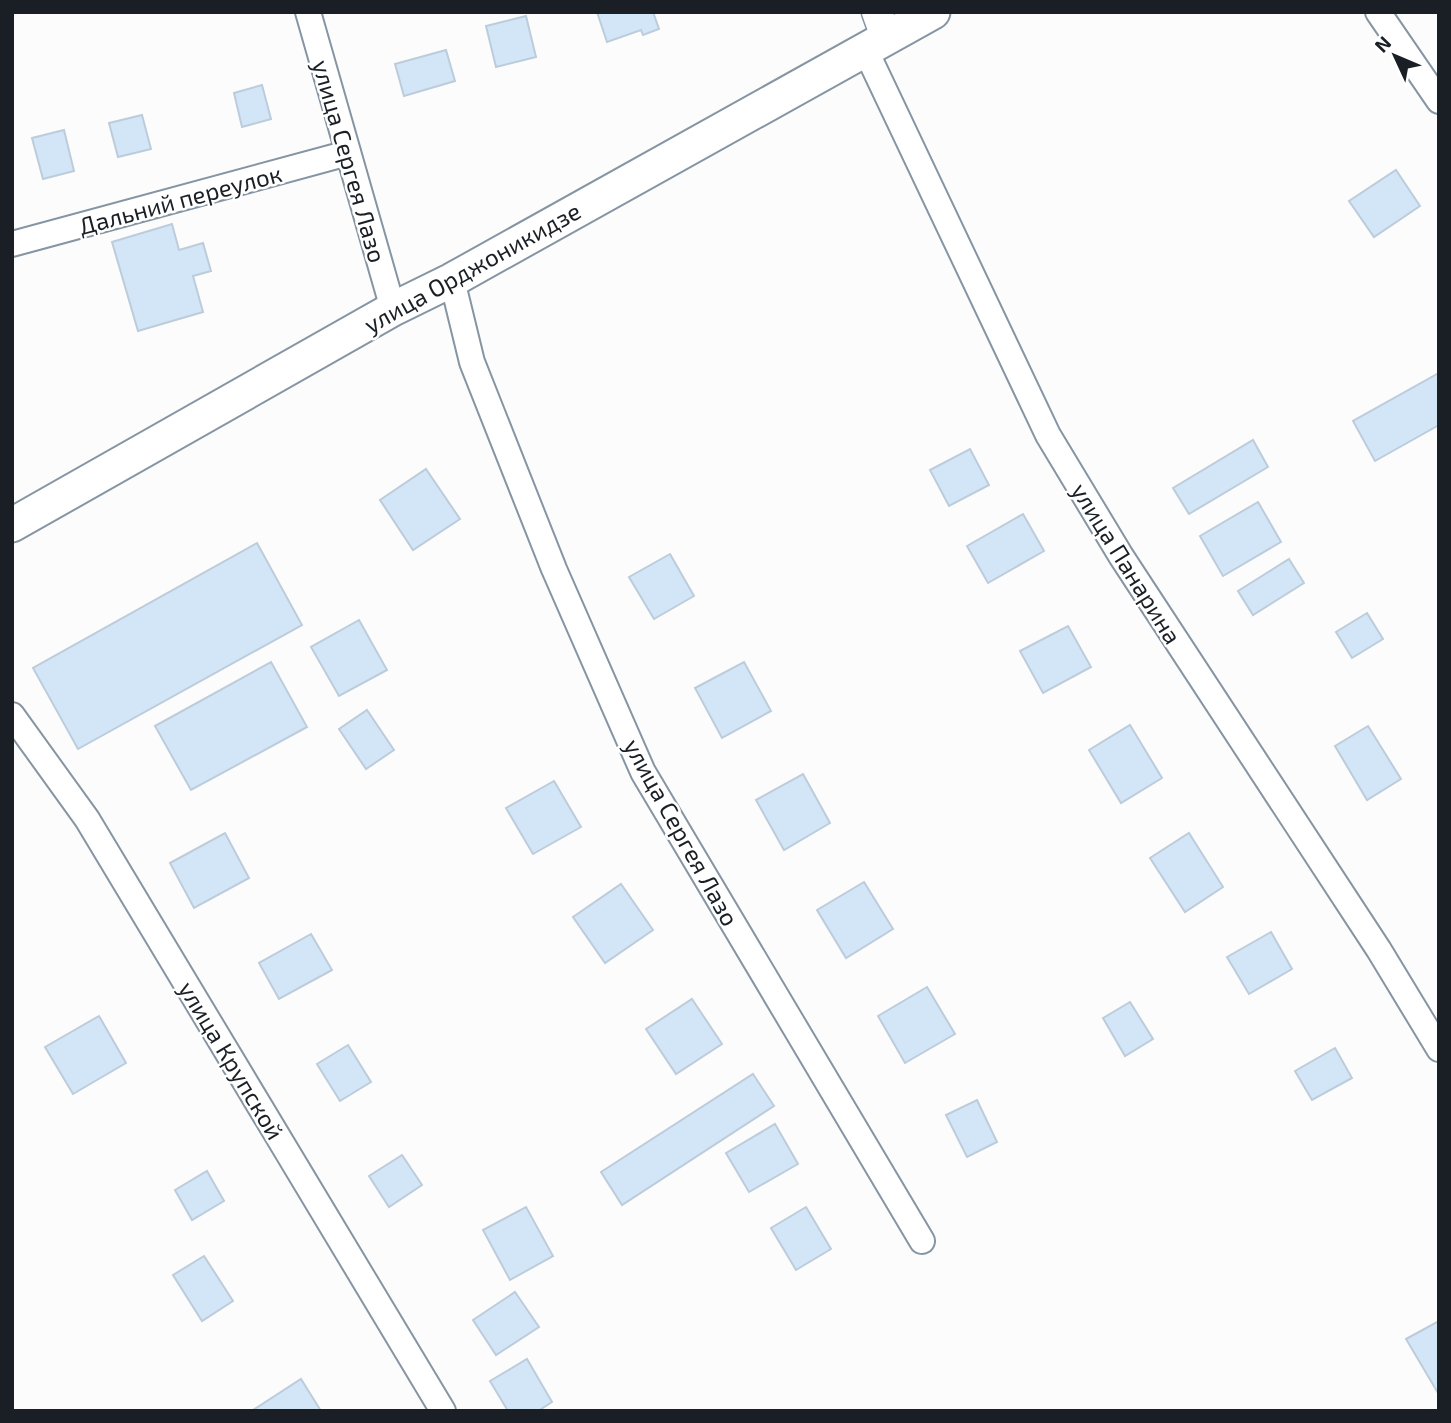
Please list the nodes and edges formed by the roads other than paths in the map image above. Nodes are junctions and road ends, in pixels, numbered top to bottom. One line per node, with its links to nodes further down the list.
1 (308, 12): 6 (street, улица Сергея Лазо)
2 (933, 12): 4 (main road, улица Орджоникидзе)
3 (1378, 12): 5 (street)
4 (876, 33): 8 (main road, улица Орджоникидзе); 12 (street, улица Панарина)
5 (1439, 101)
6 (348, 153): 7 (street, Дальний переулок); 9 (street, улица Сергея Лазо)
7 (12, 244)
8 (452, 280): 9 (main road, улица Орджоникидзе); 13 (street, улица Сергея Лазо)
9 (393, 309): 10 (main road, улица Орджоникидзе)
10 (12, 524)
11 (12, 715): 14 (street, улица Крупской)
12 (1439, 1049)
13 (922, 1241)
14 (443, 1411)

